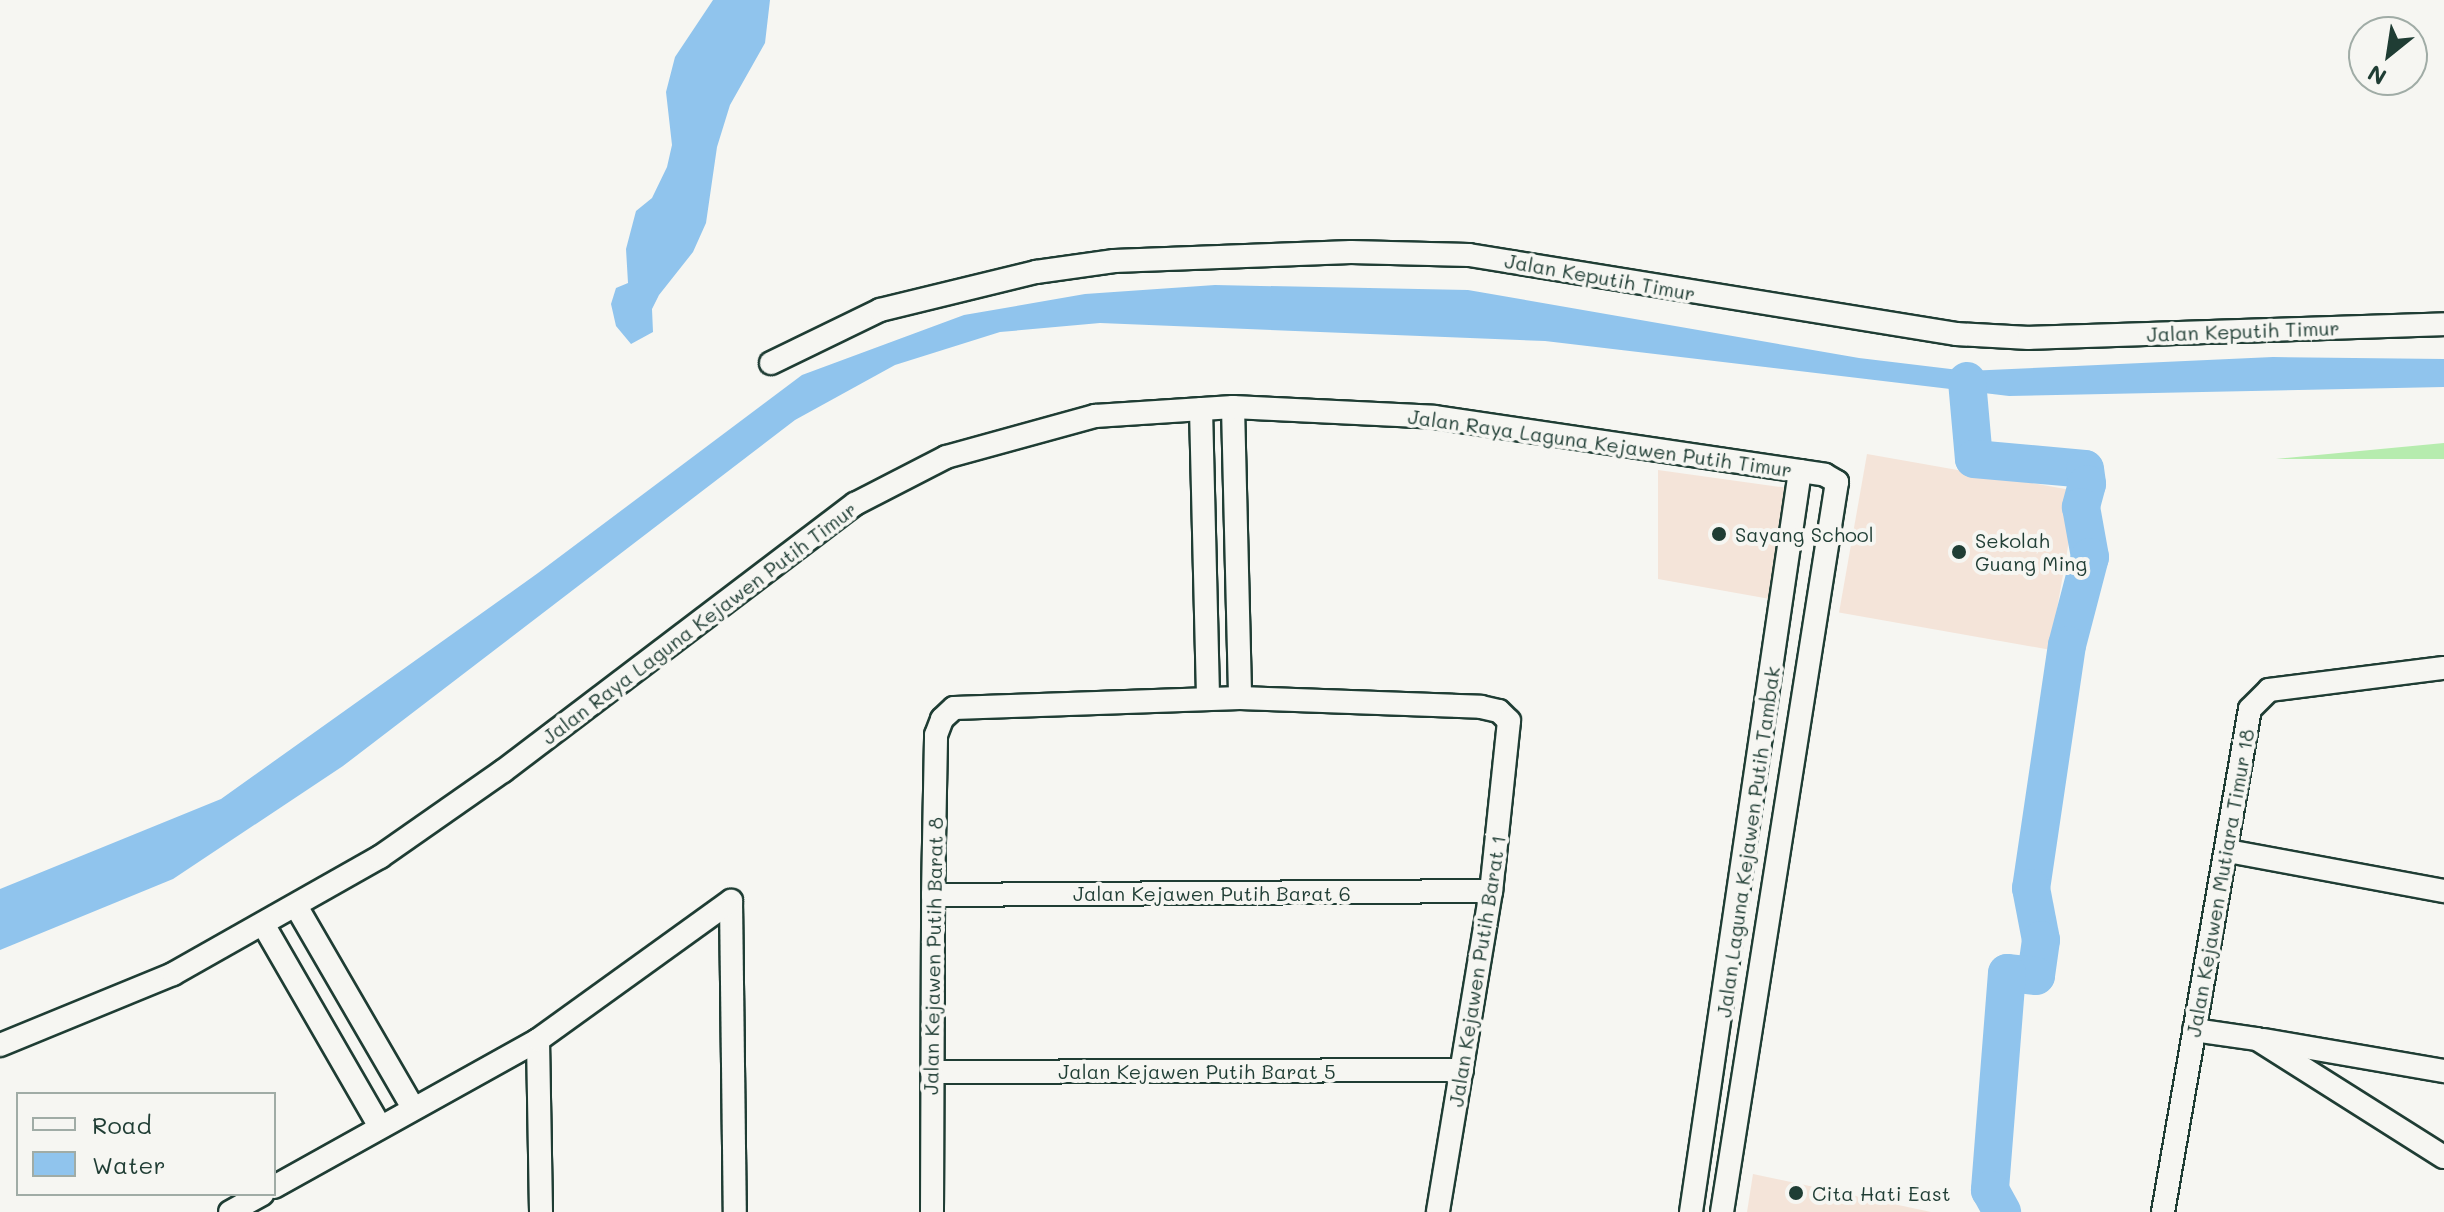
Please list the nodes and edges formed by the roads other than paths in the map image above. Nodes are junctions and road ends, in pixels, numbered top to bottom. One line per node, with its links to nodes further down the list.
1 (2444, 324): 2 (street, Jalan Keputih Timur)
2 (771, 363)
3 (1233, 407): 4 (street, Jalan Raya Laguna Kejawen Putih Timur); 5 (street, Jalan Raya Laguna Kejawen Putih Timur); 7 (street)
4 (1201, 409): 8 (street); 16 (street, Jalan Raya Laguna Kejawen Putih Timur)
5 (1800, 471): 6 (street, Jalan Raya Laguna Kejawen Putih Timur); 38 (street, Jalan Laguna Kejawen Putih Tambak)
6 (1837, 486): 39 (street, Jalan Laguna Kejawen Putih Tambak)
7 (1237, 563): 8 (street); 10 (street)
8 (1203, 565): 11 (street)
9 (2444, 668): 12 (street, Jalan Kejawen Mutiara Timur 18)
10 (1240, 698): 11 (street); 13 (street, Jalan Kejawen Putih Barat 1)
11 (1208, 699): 15 (street, Jalan Kejawen Putih Barat 8)
12 (2228, 851): 14 (street); 19 (street, Jalan Kejawen Mutiara Timur 18)
13 (1491, 891): 15 (street, Jalan Kejawen Putih Barat 6); 24 (street, Jalan Kejawen Putih Barat 1)
14 (2444, 891)
15 (933, 895): 26 (street, Jalan Kejawen Putih Barat 8)
16 (296, 906): 17 (street, Jalan Raya Laguna Kejawen Putih Timur); 18 (street)
17 (263, 924): 22 (street, Jalan Raya Laguna Kejawen Putih Timur); 23 (street)
18 (366, 1027): 23 (street); 27 (street)
19 (2194, 1030): 20 (street); 32 (street, Jalan Kejawen Mutiara Timur 18)
20 (2257, 1039): 25 (street); 29 (street)
21 (538, 1040): 27 (street); 34 (street); 35 (street)
22 (0, 1045)
23 (334, 1046): 28 (street)
24 (1462, 1070): 26 (street, Jalan Kejawen Putih Barat 5); 37 (street, Jalan Kejawen Putih Barat 1)
25 (2444, 1071)
26 (932, 1072): 36 (street, Jalan Kejawen Putih Barat 8)
27 (413, 1108): 28 (street)
28 (380, 1127): 30 (street)
29 (2444, 1157)
30 (276, 1186)
31 (258, 1196): 33 (street)
32 (2165, 1211)
33 (230, 1212)
34 (541, 1212)
35 (735, 1212)
36 (932, 1212)
37 (1438, 1212)
38 (1691, 1212)
39 (1722, 1212)

